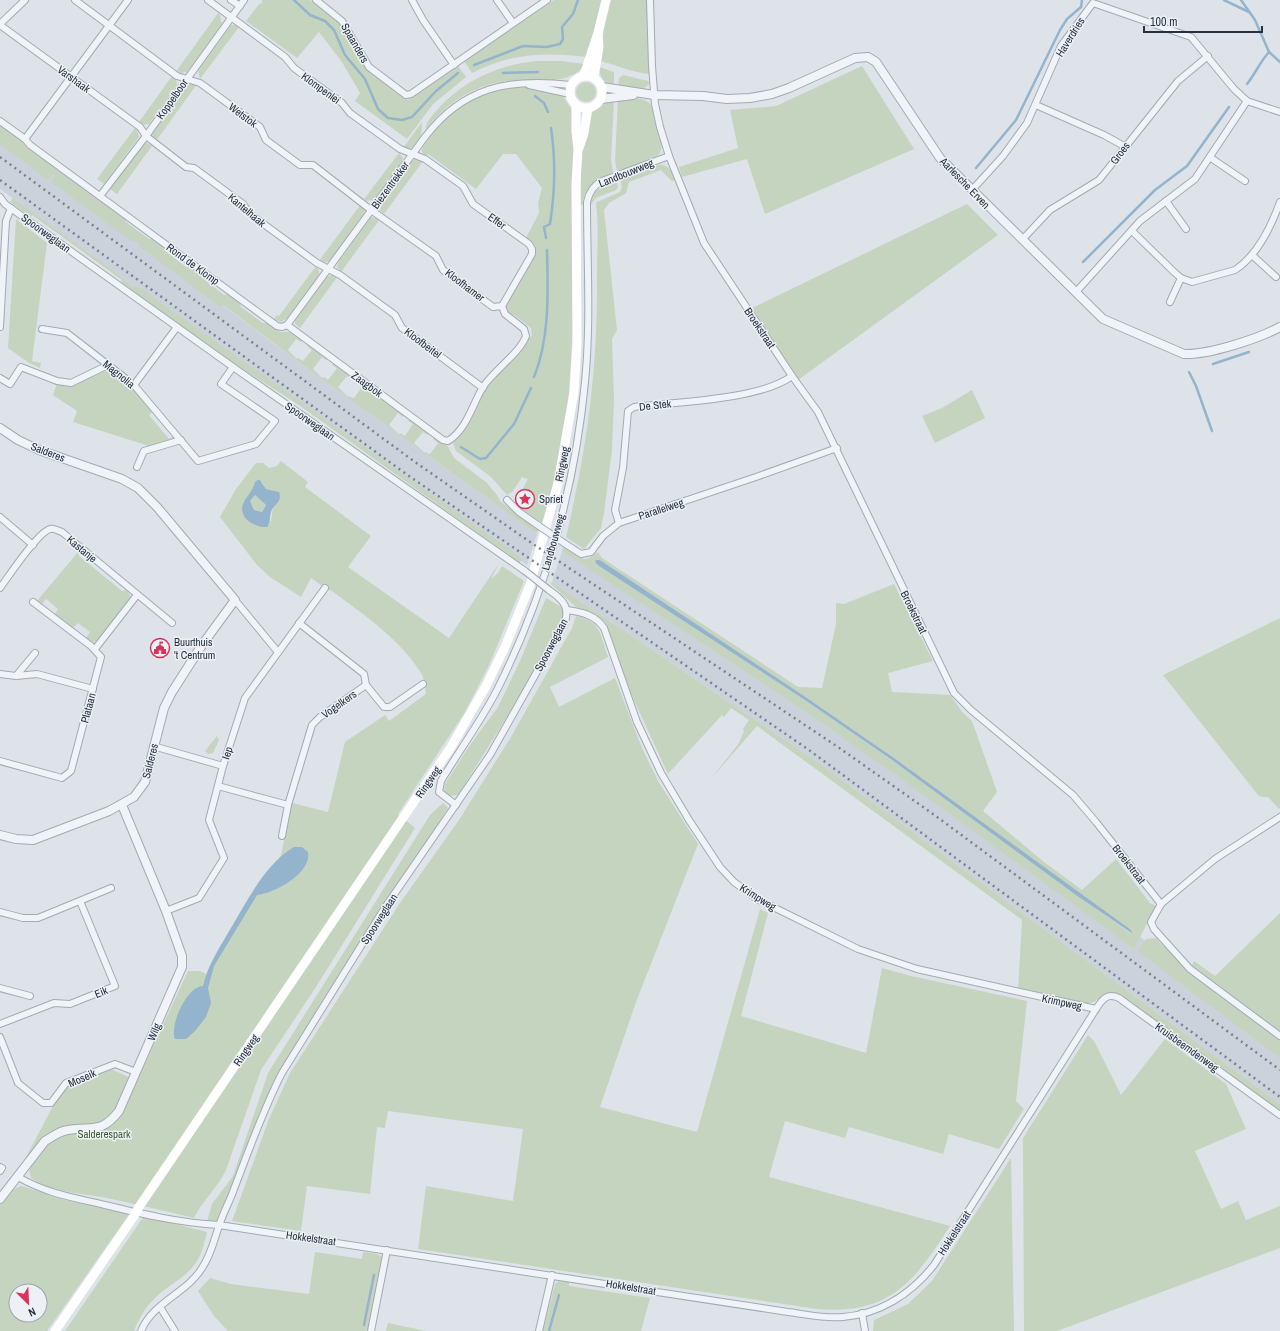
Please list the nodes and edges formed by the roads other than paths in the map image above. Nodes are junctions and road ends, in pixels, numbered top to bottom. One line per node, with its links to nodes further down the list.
1 (26, 0): 16 (street)
2 (75, 0): 17 (street, Wetstok)
3 (128, 0): 17 (street)
4 (208, 0): 14 (street, Klompenlei)
5 (231, 0): 13 (street)
6 (244, 0): 13 (street, Koppelboor)
7 (316, 0): 20 (street, Spaanders)
8 (412, 0): 20 (street)
9 (497, 0): 15 (street)
10 (547, 0): 15 (street)
11 (606, 0): 18 (main road)
12 (650, 0): 30 (street, Broekstraat)
13 (240, 6): 14 (street, Koppelboor)
14 (232, 17): 23 (street, Koppelboor); 42 (street, Klompenlei)
15 (513, 23): 20 (street)
16 (0, 24): 22 (street, Varshaak)
17 (109, 25): 22 (street); 23 (street, Wetstok)
18 (598, 33): 21 (main road); 24 (main road)
19 (1208, 56): 32 (street, Haverdries); 33 (street, Haverdries); 40 (street, Groes)
20 (454, 65)
21 (584, 76): 24 (main road); 26 (main road)
22 (70, 77): 38 (street, Varshaak); 39 (street)
23 (187, 78): 38 (street, Koppelboor); 52 (street, Wetstok)
24 (594, 78): 27 (main road)
25 (522, 83): 26 (street, Biezentrekker); 28 (street, Biezentrekker); 42 (street, Biezentrekker)
26 (571, 85): 28 (main road)
27 (602, 87): 29 (street); 31 (main road)
28 (570, 94): 34 (main road)
29 (642, 94): 30 (street); 31 (street)
30 (654, 95): 43 (street, Broekstraat); 46 (street, Aarlesche Erven)
31 (601, 98): 35 (main road)
32 (1247, 101): 36 (street); 44 (street)
33 (1036, 104): 40 (street); 46 (street, Haverdries)
34 (576, 105): 35 (main road); 41 (main road, Ringweg)
35 (588, 108): 41 (main road, Ringweg)
36 (1280, 112)
37 (0, 121): 39 (street, Rond de Klomp)
38 (146, 136): 47 (street, Koppelboor); 57 (street, Kantelhaak)
39 (25, 139): 47 (street, Rond de Klomp)
40 (1124, 146): 55 (street, Groes)
41 (578, 149): 131 (main road, Ringweg, bridge)
42 (412, 154): 52 (street, Biezentrekker); 62 (street, Effer)
43 (669, 156): 70 (street, Broekstraat); 105 (street, Landbouwweg)
44 (1211, 158): 45 (street); 49 (street)
45 (1244, 181)
46 (972, 190): 55 (street, Aarlesche Erven)
47 (100, 196): 63 (street, Rond de Klomp)
48 (0, 197): 51 (street, Spoorweglaan)
49 (1166, 201): 53 (street); 54 (street)
50 (1280, 202): 56 (street)
51 (11, 208): 64 (street); 65 (street, Spoorweglaan)
52 (371, 210): 57 (street, Biezentrekker); 62 (street, Kloofhamer)
53 (1186, 229)
54 (1132, 232): 59 (street); 60 (street)
55 (1022, 240): 60 (street, Aarlesche Erven)
56 (1252, 255): 58 (street); 59 (street)
57 (328, 269): 63 (street, Biezentrekker); 73 (street, Kloofbeitel)
58 (1276, 277)
59 (1182, 278): 61 (street)
60 (1076, 292): 66 (street, Aarlesche Erven)
61 (1170, 302)
62 (502, 306): 73 (street, Kloofhamer)
63 (287, 325): 76 (street, Zaagbok)
64 (0, 327)
65 (177, 327): 69 (street, Spoorweglaan); 72 (street)
66 (1280, 327)
67 (42, 329): 68 (street, Magnolia)
68 (108, 365): 71 (street); 72 (street, Magnolia)
69 (233, 367): 75 (street, Magnolia); 88 (street, Spoorweglaan, bridge)
70 (792, 376): 77 (street, Broekstraat); 81 (street, De Stek)
71 (0, 378)
72 (134, 385): 75 (street, Magnolia)
73 (483, 388): 76 (street, Kloofhamer)
74 (0, 428): 86 (street, Salderes)
75 (181, 440): 78 (street)
76 (448, 441)
77 (836, 448): 81 (street, Parallelweg); 111 (street, Broekstraat)
78 (138, 467)
79 (507, 500): 81 (street, Parallelweg, bridge)
80 (0, 517): 82 (street)
81 (619, 523)
82 (33, 545): 83 (street, Kastanje); 85 (street, Kastanje)
83 (0, 588)
84 (325, 588): 90 (street, Iep)
85 (137, 595): 89 (street, Kastanje); 91 (street)
86 (235, 600): 92 (street, Salderes); 99 (street, Salderes)
87 (33, 602): 91 (street)
88 (567, 610): 105 (street, Spoorweglaan); 116 (street, Krimpweg)
89 (172, 623)
90 (299, 623): 92 (street, Iep); 96 (street, Vogelkers)
91 (95, 649): 98 (street, Plataan)
92 (277, 651): 101 (street, Iep)
93 (35, 653): 95 (street)
94 (0, 674): 95 (street)
95 (16, 676): 98 (street)
96 (366, 684): 97 (street); 104 (street, Vogelkers)
97 (423, 684)
98 (93, 690): 100 (street, Plataan)
99 (153, 746): 101 (street); 103 (street, Salderes)
100 (0, 761)
101 (223, 766): 102 (street, Iep)
102 (218, 786): 104 (street); 112 (street, Iep)
103 (122, 805): 107 (street, Salderes); 112 (street, Wilg)
104 (288, 805): 108 (street, Vogelkers)
105 (456, 806): 126 (street, Spoorweglaan)
106 (1280, 817): 111 (street)
107 (0, 835)
108 (282, 836)
109 (111, 888): 110 (street)
110 (80, 901): 113 (street); 117 (street, Eik)
111 (1162, 904): 118 (street)
112 (166, 911): 120 (street, Wilg)
113 (0, 912)
114 (0, 988): 115 (street)
115 (30, 996)
116 (1096, 1009): 121 (street, Kruisbeemdenweg); 130 (street, Hokkelstraat)
117 (0, 1024)
118 (1280, 1036)
119 (0, 1037): 120 (street, Moseik)
120 (136, 1072): 124 (street, Wilg)
121 (1280, 1115)
122 (0, 1167): 123 (street)
123 (0, 1171)
124 (18, 1177): 125 (street, Wilg); 126 (street, Hokkelstraat)
125 (0, 1199)
126 (219, 1225): 127 (street, Hokkelstraat); 129 (street, Spoorweglaan)
127 (387, 1250): 128 (street, Hokkelstraat); 134 (street)
128 (552, 1275): 130 (street, Hokkelstraat); 135 (street)
129 (160, 1307): 132 (street, Spoorweglaan); 133 (street)
130 (862, 1314): 136 (street)
131 (55, 1331)
132 (141, 1331)
133 (175, 1331)
134 (371, 1331)
135 (539, 1331)
136 (865, 1331)

